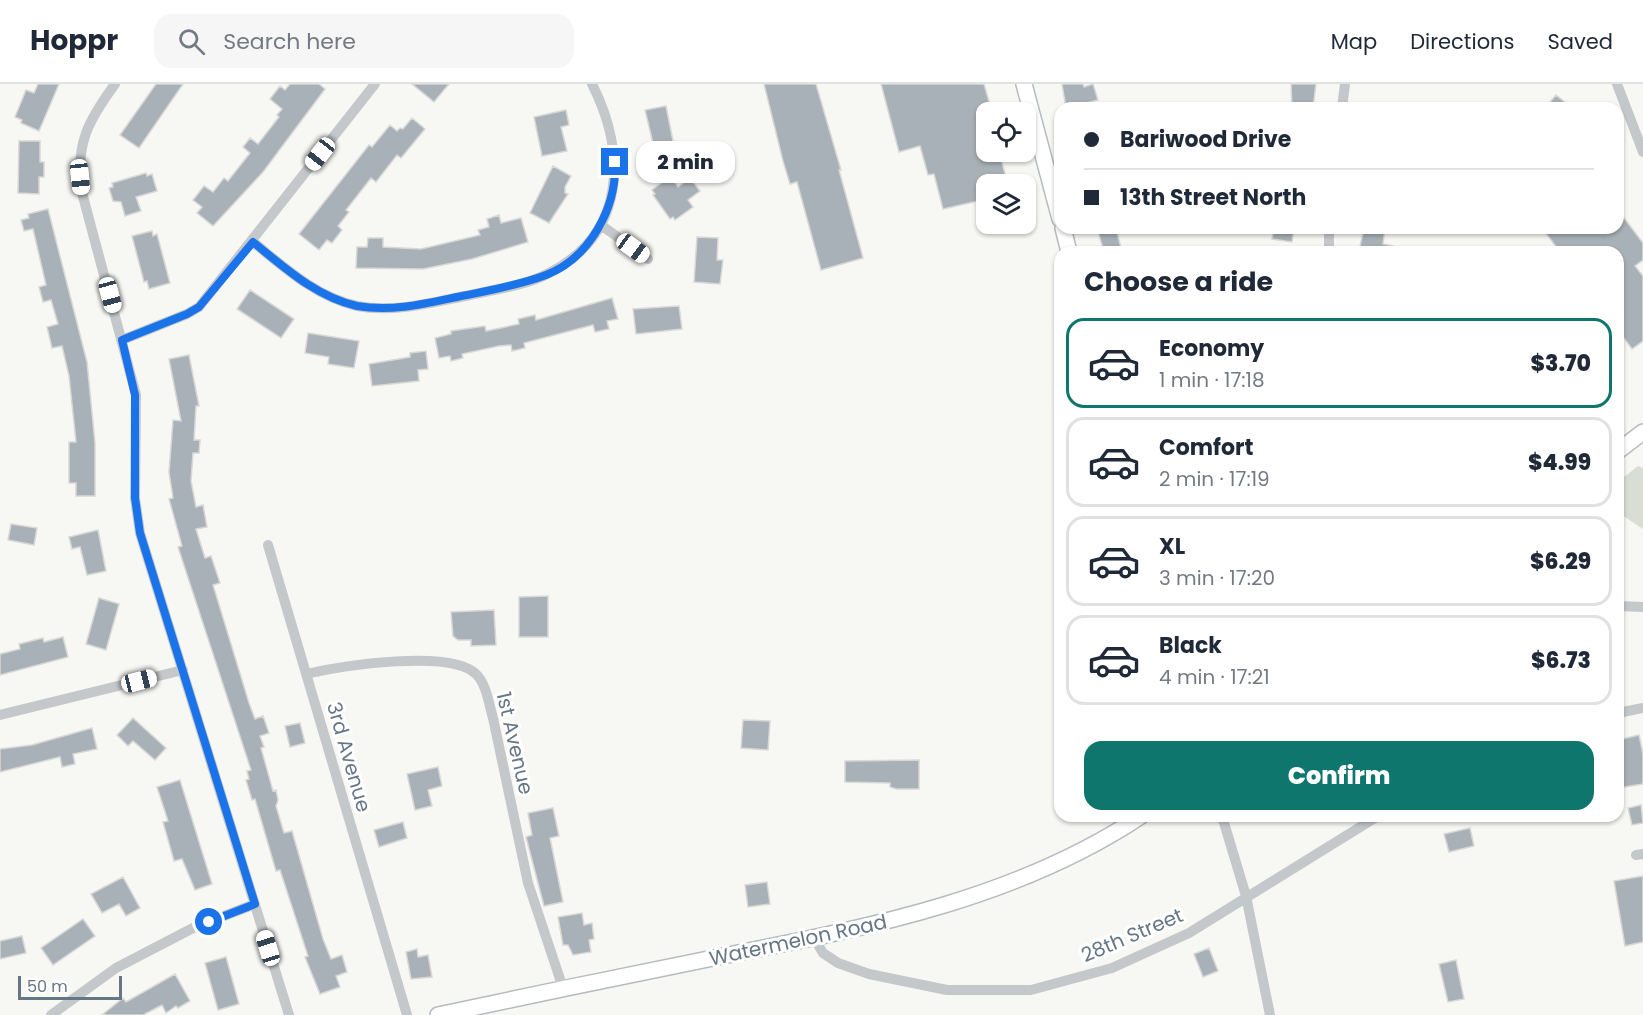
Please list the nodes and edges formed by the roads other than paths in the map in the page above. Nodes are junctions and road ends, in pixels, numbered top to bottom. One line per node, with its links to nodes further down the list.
1 (115, 84): 15 (street)
2 (375, 84): 13 (street)
3 (592, 84): 12 (street)
4 (1024, 84): 11 (main road)
5 (1345, 84): 7 (street)
6 (1617, 84): 8 (street)
7 (1343, 102)
8 (1624, 102)
9 (1624, 102): 10 (street)
10 (1643, 152)
11 (1054, 196)
12 (601, 225): 13 (street); 14 (street)
13 (253, 242): 15 (street)
14 (648, 259)
15 (122, 340): 21 (street)
16 (1643, 432): 17 (main road)
17 (1624, 446)
18 (268, 545): 22 (street, 3rd Avenue)
19 (1624, 606): 20 (street)
20 (1643, 608)
21 (183, 670): 25 (street); 30 (street)
22 (306, 674): 32 (street, 1st Avenue); 35 (street, 3rd Avenue)
23 (1643, 708): 24 (street)
24 (1624, 712)
25 (0, 715)
26 (1131, 822): 31 (main road, Watermelon Road)
27 (1224, 822): 29 (street)
28 (1368, 822): 29 (street, 28th Street)
29 (1245, 896): 31 (street, 28th Street); 37 (street)
30 (255, 904): 33 (street); 34 (street)
31 (814, 938): 32 (main road, Watermelon Road)
32 (563, 988): 36 (main road, Watermelon Road)
33 (51, 1015)
34 (289, 1015)
35 (407, 1015)
36 (438, 1015)
37 (1270, 1015)

